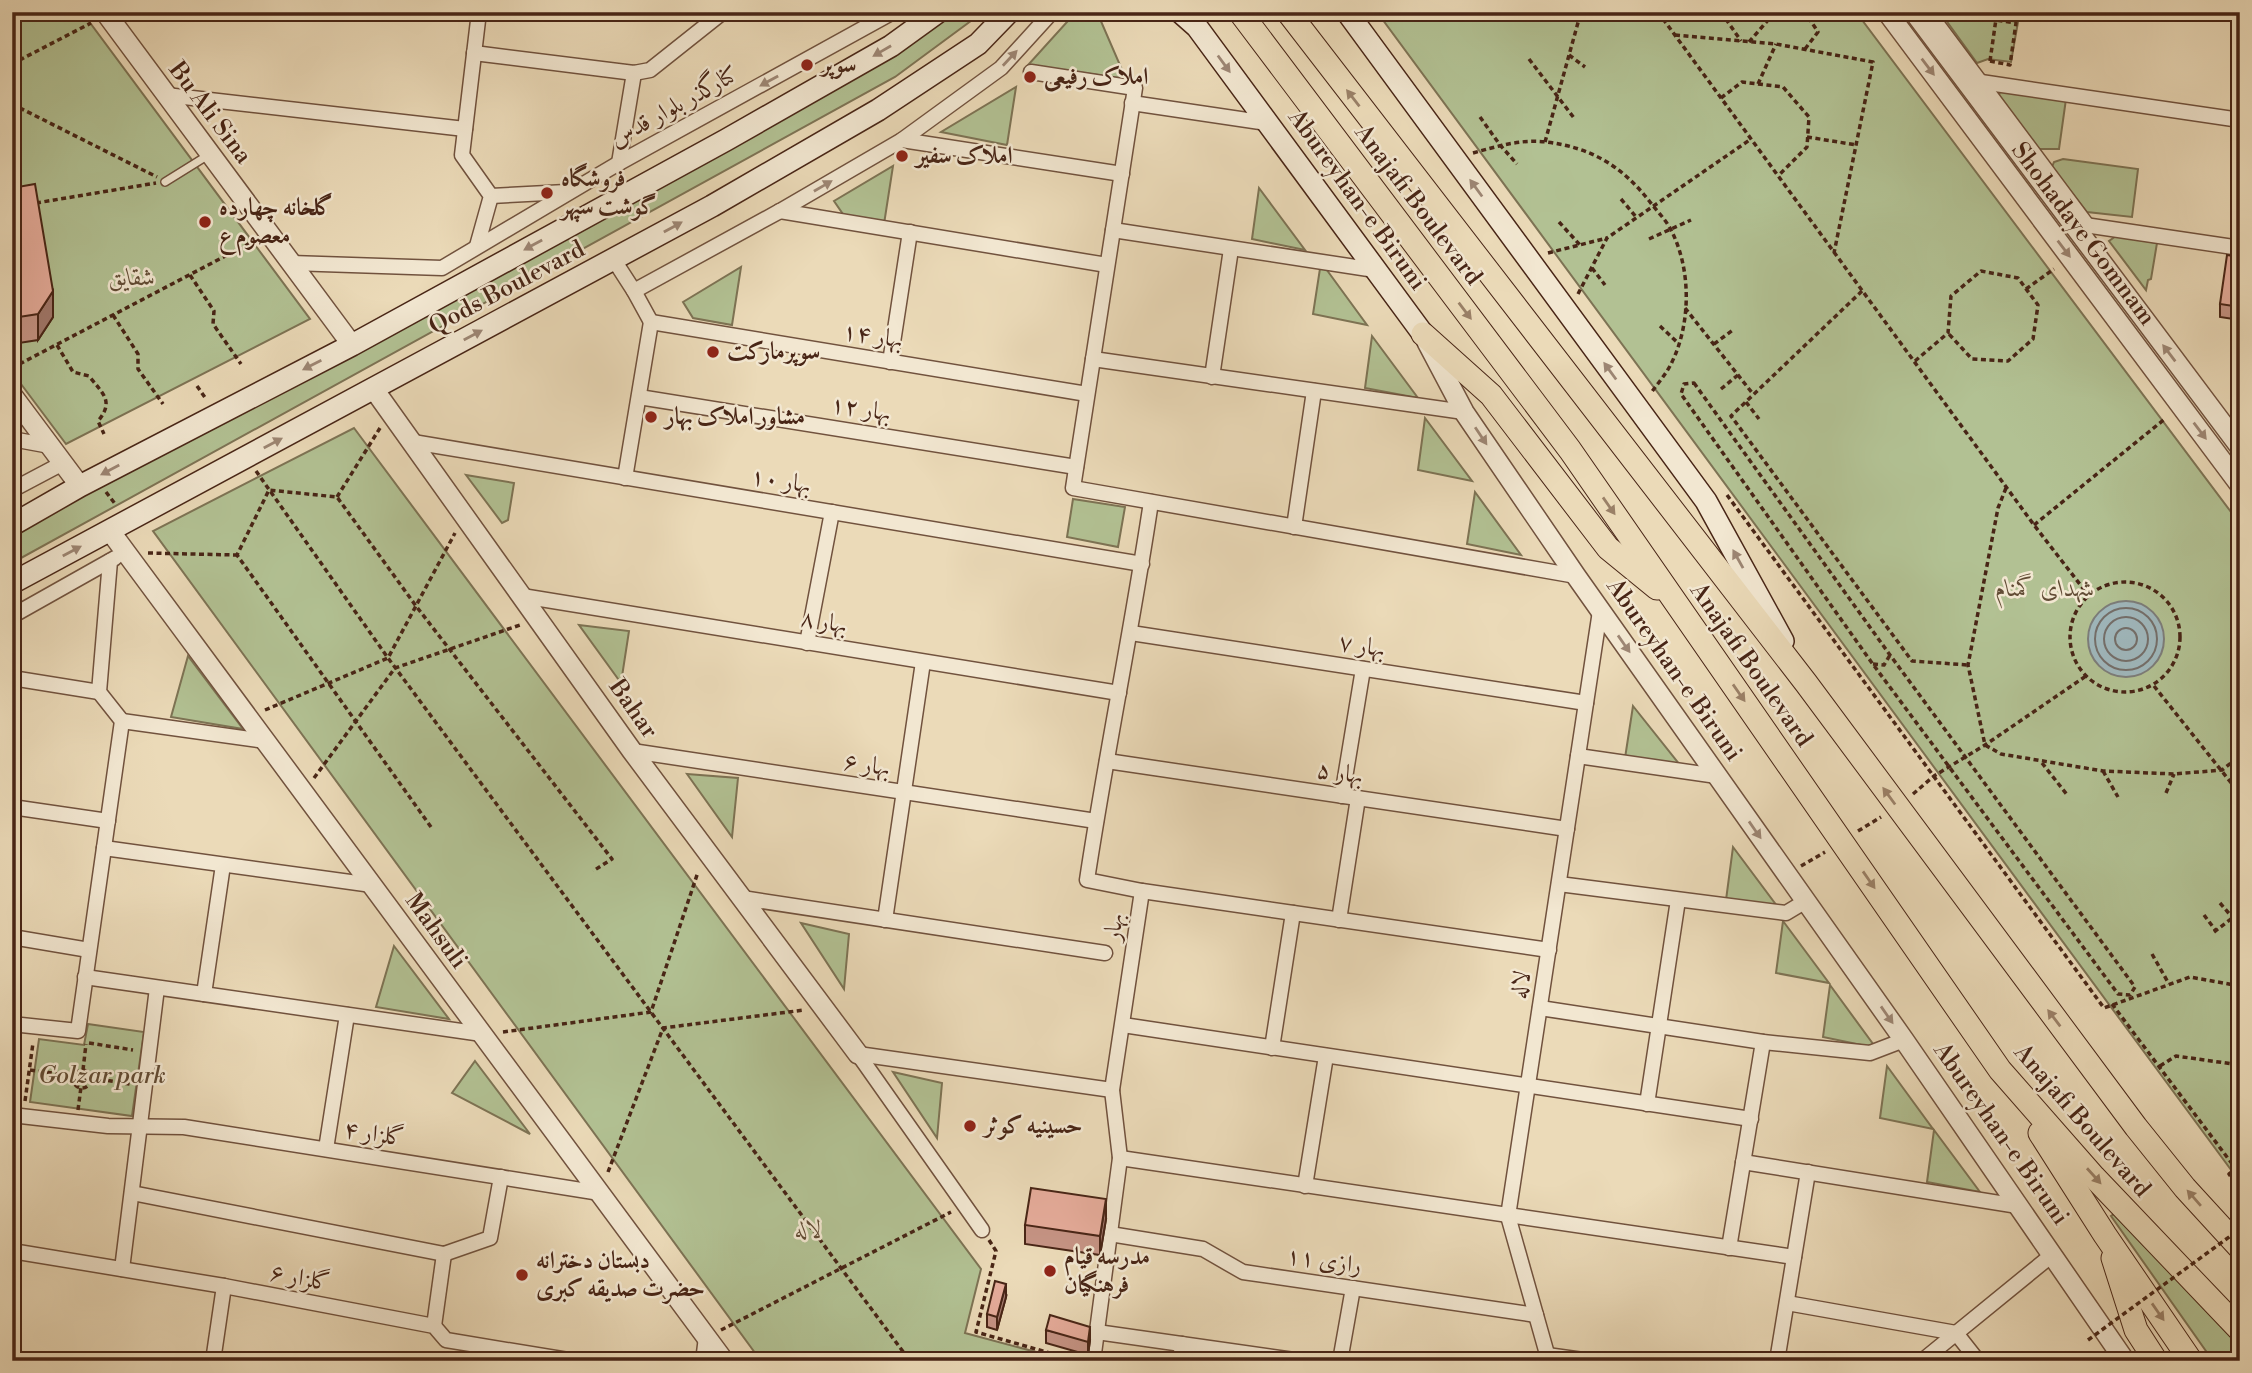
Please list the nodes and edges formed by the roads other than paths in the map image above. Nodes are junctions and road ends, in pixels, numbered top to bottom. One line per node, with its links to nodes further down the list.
1 (479, 12): 16 (street)
2 (723, 12): 18 (street)
3 (894, 12): 27 (street, کنارگذر بلوار قدس, one-way to 27)
4 (938, 12): 46 (main road, Qods Boulevard, one-way to 46)
5 (1009, 12): 39 (main road, Qods Boulevard, one-way to 5)
6 (1052, 12): 25 (street, one-way to 6)
7 (1180, 12): 15 (main road, Abureyhan-e Biruni)
8 (1240, 12): 76 (main road, Anajafi Boulevard, one-way to 76)
9 (1288, 12): 84 (main road, Anajafi Boulevard, one-way to 9)
10 (1347, 12): 84 (main road, one-way to 10)
11 (1887, 12): 63 (street, Shohadaye Gomnam, one-way to 63)
12 (1914, 12): 33 (street, Shohadaye Gomnam)
13 (1928, 12): 19 (street)
14 (106, 14): 20 (street, Bu Ali Sina)
15 (1194, 20): 23 (main road, Abureyhan-e Biruni, one-way to 23)
16 (474, 53): 18 (street); 24 (street)
17 (1031, 72): 21 (street)
18 (634, 74): 27 (street)
19 (1981, 82): 22 (street); 33 (street)
20 (166, 95): 24 (street); 26 (street, Bu Ali Sina)
21 (1132, 103): 23 (street); 28 (street)
22 (2240, 120)
23 (1268, 123): 42 (main road, Abureyhan-e Biruni)
24 (465, 129): 31 (street)
25 (902, 140): 28 (street); 32 (street, one-way to 25)
26 (210, 154): 29 (lane); 40 (street, Bu Ali Sina)
27 (620, 163): 30 (street, کنارگذر بلوار قدس)
28 (1122, 173): 34 (street)
29 (165, 182)
30 (571, 192): 31 (street); 36 (street, کنارگذر بلوار قدس)
31 (491, 196): 36 (street)
32 (780, 211): 35 (street); 43 (street)
33 (2080, 224): 37 (street); 59 (street, Shohadaye Gomnam, one-way to 33)
34 (1113, 230): 38 (street); 41 (street)
35 (910, 232): 41 (street); 48 (street)
36 (477, 246): 40 (street, کنارگذر بلوار قدس)
37 (2240, 247)
38 (1231, 249): 42 (street); 49 (street)
39 (614, 260): 43 (street); 50 (main road, Qods Boulevard, one-way to 39)
40 (291, 263): 46 (street, Bu Ali Sina)
41 (1108, 265): 47 (street)
42 (1376, 270): 45 (main road, Abureyhan-e Biruni)
43 (634, 291): 44 (street)
44 (650, 322): 48 (street, بهار ۱۴); 54 (street)
45 (1423, 334): 55 (street, Abureyhan-e Biruni); 76 (main road)
46 (352, 345): 64 (main road, Qods Boulevard, one-way to 64)
47 (1093, 359): 49 (street); 52 (street)
48 (890, 362): 52 (street, بهار ۱۴)
49 (1212, 376): 51 (street)
50 (373, 388): 57 (street, Bahar); 70 (main road, Qods Boulevard, one-way to 50)
51 (1314, 391): 55 (street); 69 (street)
52 (1087, 394): 61 (street)
53 (12, 395): 58 (street)
54 (639, 397): 61 (street, بهار ۱۲); 62 (street)
55 (1464, 412): 73 (street, Abureyhan-e Biruni, one-way to 73)
56 (12, 439): 58 (street)
57 (413, 443): 62 (street, بهار ۱۰); 75 (street, Bahar)
58 (50, 446): 60 (street)
59 (2240, 447)
60 (63, 463): 64 (street); 65 (street)
61 (1076, 467): 66 (street)
62 (625, 478): 67 (street, بهار ۱۰)
63 (2240, 485)
64 (80, 486): 68 (main road, Qods Boulevard)
65 (12, 491)
66 (1151, 502): 69 (street); 72 (street, بهار)
67 (832, 512): 72 (street, بهار ۱۰); 80 (street)
68 (12, 525)
69 (1294, 527): 73 (street)
70 (110, 531): 71 (street, Mahsuli); 74 (main road, Qods Boulevard, one-way to 70)
71 (118, 557): 78 (street); 85 (street); 89 (street, Mahsuli)
72 (1142, 564): 79 (street, بهار)
73 (1576, 576): 77 (street, Abureyhan-e Biruni)
74 (12, 583)
75 (522, 596): 80 (street, بهار ۸); 90 (street, Bahar)
76 (1678, 605): 130 (main road, Anajafi Boulevard, one-way to 130)
77 (1600, 611): 87 (street, لاله); 93 (street, Abureyhan-e Biruni, one-way to 93)
78 (12, 615)
79 (1131, 633): 82 (street, بهار ۷); 86 (street, بهار)
80 (807, 642): 81 (street, بهار ۸)
81 (923, 662): 86 (street, بهار ۸); 94 (street)
82 (1363, 669): 87 (street, بهار ۷); 95 (street)
83 (12, 678): 85 (street)
84 (1806, 683): 151 (main road, Anajafi Boulevard, one-way to 84)
85 (99, 692): 88 (street)
86 (1119, 693): 92 (street, بهار)
87 (1586, 703): 91 (street, لاله)
88 (122, 721): 89 (street); 98 (street)
89 (265, 741): 104 (street, Mahsuli)
90 (632, 751): 94 (street, بهار ۶); 106 (street, Bahar)
91 (1578, 756): 93 (street); 100 (street, لاله)
92 (1107, 761): 95 (street, بهار ۵); 99 (street, بهار)
93 (1717, 776): 108 (street, Abureyhan-e Biruni, one-way to 108)
94 (904, 793): 99 (street, بهار ۶); 110 (street)
95 (1342, 796): 96 (street, بهار ۵)
96 (1358, 798): 100 (street, بهار ۵); 111 (street)
97 (12, 807): 98 (street)
98 (108, 821): 101 (street)
99 (1096, 821): 105 (street, بهار)
100 (1567, 829): 103 (street, لاله)
101 (104, 848): 102 (street); 113 (street)
102 (223, 865): 104 (street); 118 (street)
103 (1559, 884): 107 (street); 114 (street, لاله)
104 (372, 885): 124 (street, Mahsuli)
105 (1142, 891): 109 (street); 122 (street, بهار)
106 (742, 898): 110 (street); 128 (street, Bahar)
107 (1678, 900): 108 (street); 123 (street)
108 (1806, 901): 125 (street, Abureyhan-e Biruni, one-way to 125)
109 (1293, 913): 111 (street); 127 (street)
110 (885, 920): 115 (street)
111 (1339, 920): 114 (street)
112 (12, 937): 113 (street)
113 (89, 950): 116 (street)
114 (1549, 950): 119 (street, لاله)
115 (1105, 953)
116 (85, 978): 117 (street); 121 (street)
117 (157, 988): 118 (street); 136 (street)
118 (204, 995): 120 (street)
119 (1540, 1008): 123 (street); 131 (street, لاله)
120 (347, 1015): 124 (street); 137 (street)
121 (12, 1024)
122 (1123, 1025): 127 (street); 132 (street, بهار)
123 (1659, 1027): 126 (street); 133 (street)
124 (482, 1034): 144 (street, Mahsuli)
125 (1904, 1040): 126 (street); 145 (street, Abureyhan-e Biruni)
126 (1763, 1042): 135 (street)
127 (1272, 1048): 129 (street)
128 (858, 1054): 132 (street); 147 (street)
129 (1326, 1056): 131 (street); 142 (street)
130 (2000, 1070): 149 (main road); 162 (main road, Anajafi Boulevard, one-way to 162)
131 (1528, 1087): 133 (street); 146 (street, لاله)
132 (1112, 1090): 138 (street, بهار)
133 (1647, 1104): 135 (street)
134 (18, 1116): 136 (street, گلزار ۴)
135 (1751, 1119): 139 (street)
136 (140, 1125): 137 (street, گلزار ۴); 143 (street)
137 (326, 1149): 141 (street, گلزار ۴)
138 (1120, 1158): 142 (street); 148 (street, بهار)
139 (1743, 1162): 140 (street); 150 (street)
140 (1808, 1172): 145 (street); 155 (street)
141 (501, 1178): 144 (street, گلزار ۴); 153 (street)
142 (1305, 1186): 146 (street)
143 (132, 1193): 153 (street); 156 (street)
144 (600, 1193): 165 (street, Mahsuli)
145 (2018, 1206): 154 (street, Abureyhan-e Biruni)
146 (1508, 1216): 150 (street); 160 (street, لاله)
147 (982, 1230)
148 (1110, 1234): 158 (street, رازی ۱۱); 163 (street, بهار)
149 (2105, 1235): 181 (main road); 182 (main road, one-way to 182)
150 (1729, 1248): 155 (street)
151 (2240, 1248)
152 (12, 1251): 156 (street, گلزار ۶)
153 (444, 1254): 161 (street)
154 (2052, 1255): 164 (street); 180 (street, Abureyhan-e Biruni)
155 (1794, 1258): 159 (street)
156 (122, 1269): 157 (street, گلزار ۶)
157 (224, 1286): 161 (street, گلزار ۶); 168 (street)
158 (1353, 1288): 160 (street, رازی ۱۱); 175 (street)
159 (1787, 1303): 164 (street); 177 (street)
160 (1536, 1315): 167 (street, لاله)
161 (434, 1326): 169 (street, گلزار ۶)
162 (2240, 1330)
163 (1097, 1332): 166 (street); 172 (street, بهار)
164 (1956, 1333): 178 (street); 179 (street)
165 (706, 1337): 170 (street); 171 (street, Mahsuli)
166 (1182, 1344): 173 (street); 174 (street)
167 (1548, 1358): 176 (street)
168 (213, 1361)
169 (574, 1361)
170 (703, 1361)
171 (724, 1361)
172 (1093, 1361)
173 (1180, 1361)
174 (1301, 1361)
175 (1340, 1361)
176 (1590, 1361)
177 (1777, 1361)
178 (1922, 1361)
179 (1978, 1361)
180 (2125, 1361)
181 (2156, 1361)
182 (2191, 1361)

